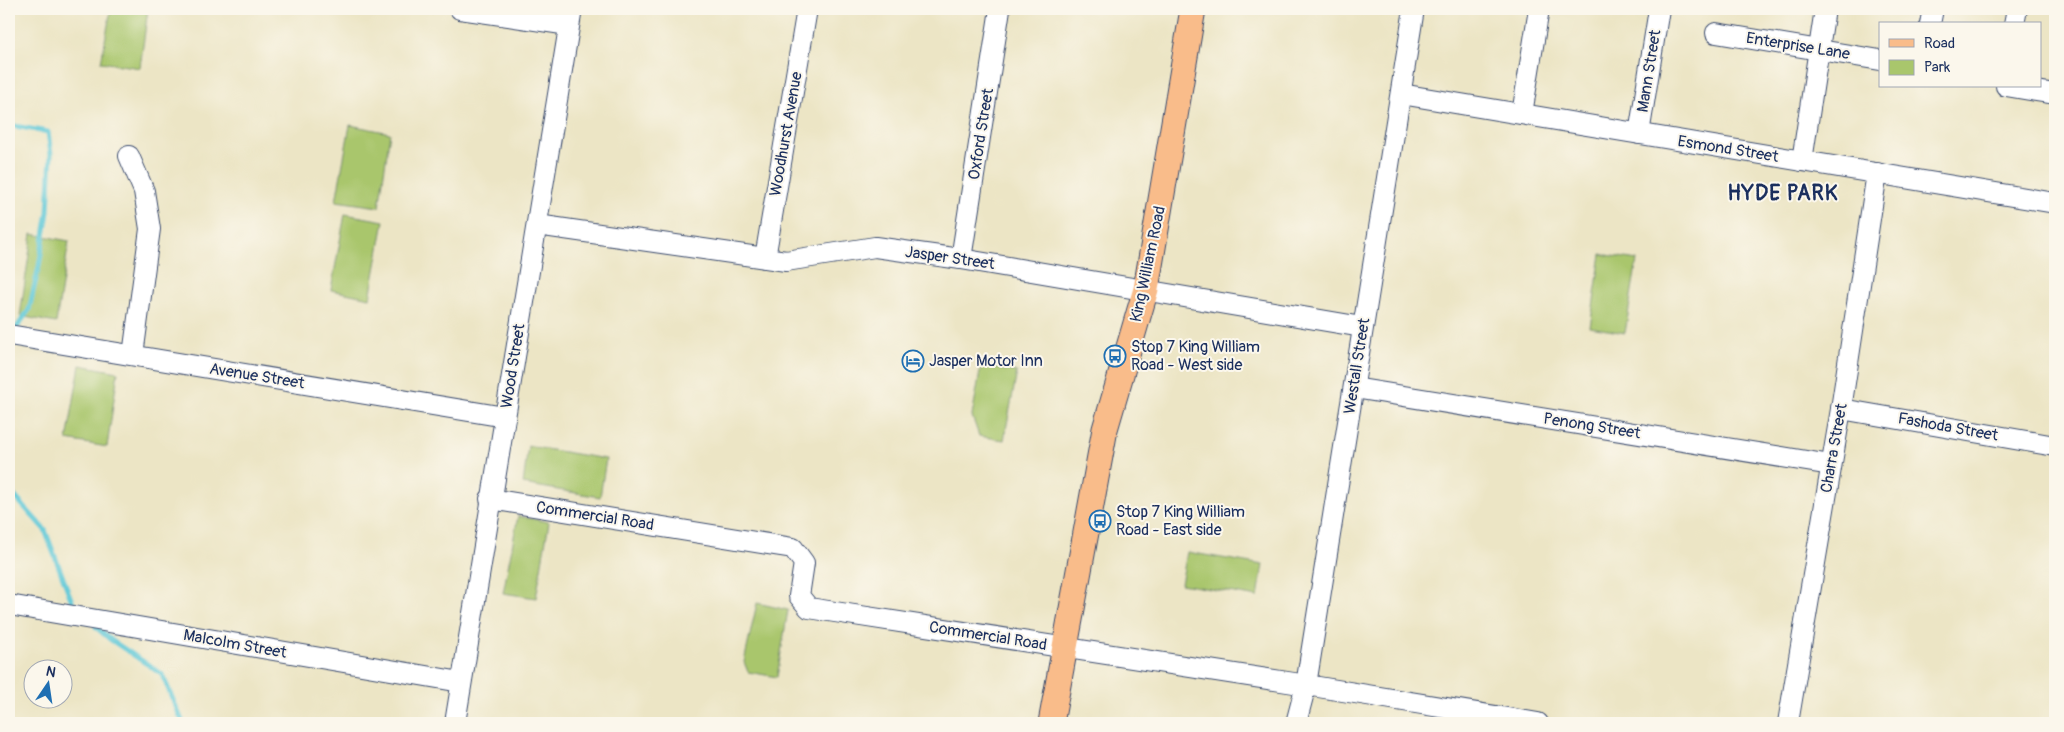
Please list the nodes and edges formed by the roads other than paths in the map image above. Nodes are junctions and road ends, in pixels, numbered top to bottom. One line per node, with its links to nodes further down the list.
1 (460, 9): 11 (street)
2 (807, 9): 27 (street, Woodhurst Avenue)
3 (1000, 9): 28 (street, Oxford Street)
4 (1193, 9): 29 (main road, King William Road)
5 (1414, 9): 18 (street, Westall Street)
6 (1539, 9): 20 (street)
7 (1659, 9): 21 (street, Mann Street)
8 (1825, 9): 15 (street)
9 (1933, 9): 12 (street)
10 (2016, 9): 13 (street)
11 (571, 17): 26 (street, Wood Street)
12 (1930, 22)
13 (2014, 22)
14 (1716, 33): 15 (street, Enterprise Lane)
15 (1819, 50): 16 (street, Enterprise Lane); 23 (street)
16 (1879, 60)
17 (2018, 88): 19 (street)
18 (1400, 94): 20 (street, Esmond Street); 30 (street, Westall Street)
19 (2055, 94)
20 (1522, 114): 21 (street, Esmond Street)
21 (1639, 134): 23 (street, Esmond Street)
22 (129, 156): 32 (street)
23 (1802, 161): 24 (street, Esmond Street)
24 (1877, 173): 25 (street, Esmond Street); 34 (street, Charra Street)
25 (2055, 203)
26 (537, 225): 27 (street, Jasper Street); 35 (street, Wood Street)
27 (765, 258): 28 (street, Jasper Street)
28 (961, 259): 29 (street, Jasper Street)
29 (1146, 290): 30 (street, Jasper Street); 40 (main road, King William Road)
30 (1362, 327): 33 (street, Westall Street)
31 (16, 336): 32 (street, Avenue Street)
32 (133, 355): 35 (street, Avenue Street)
33 (1354, 388): 37 (street, Penong Street); 42 (street, Westall Street)
34 (1841, 409): 36 (street, Fashoda Street); 37 (street, Charra Street)
35 (504, 417): 38 (street, Wood Street)
36 (2055, 446)
37 (1831, 465): 47 (street, Charra Street)
38 (490, 499): 40 (street, Commercial Road); 41 (street, Wood Street)
39 (9, 605): 41 (street, Malcolm Street)
40 (1065, 648): 42 (street, Commercial Road); 44 (main road, King William Road)
41 (461, 682): 43 (street, Wood Street)
42 (1306, 685): 45 (street, Westall Street); 46 (street, Commercial Road)
43 (455, 723)
44 (1051, 723)
45 (1296, 723)
46 (1538, 723)
47 (1788, 723)

